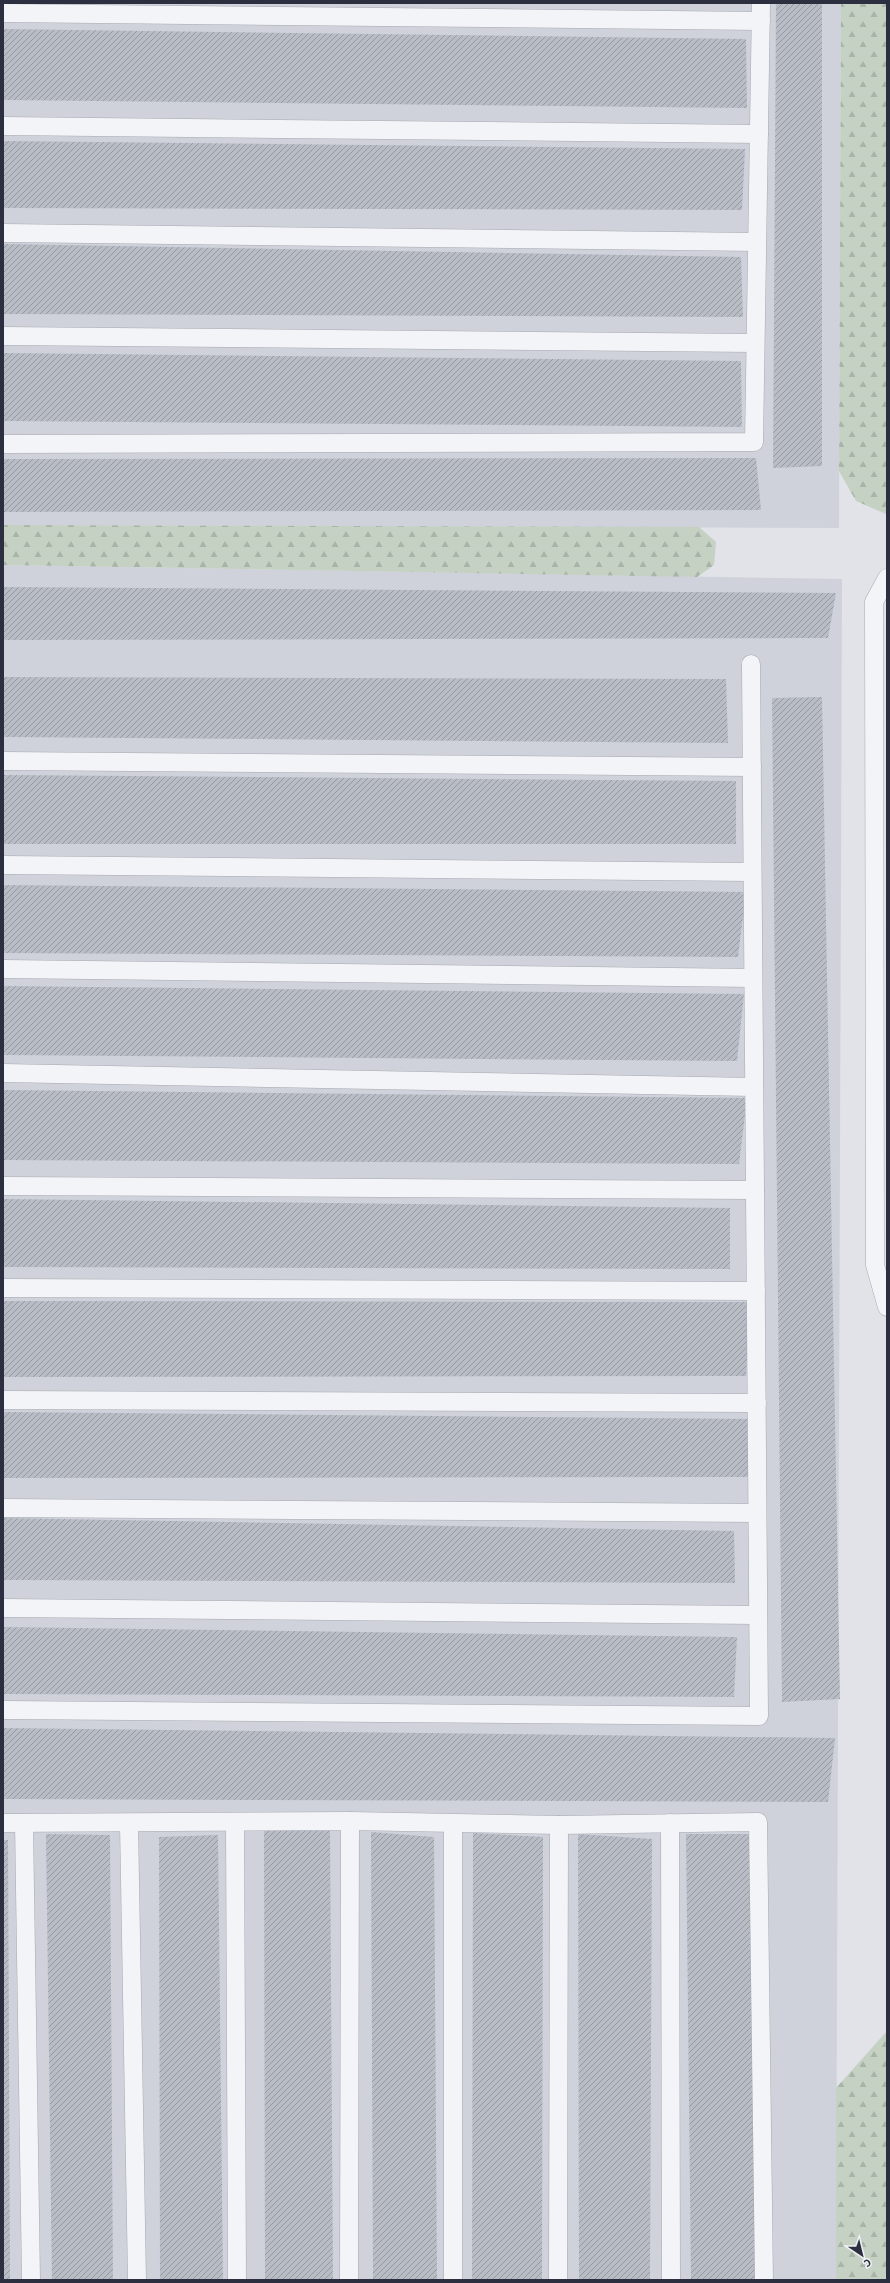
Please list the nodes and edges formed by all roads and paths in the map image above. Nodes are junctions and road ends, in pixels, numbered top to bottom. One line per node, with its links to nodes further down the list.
1 (761, 3): 3 (lane)
2 (3, 13): 3 (lane)
3 (761, 22): 5 (lane)
4 (3, 126): 5 (lane)
5 (759, 134): 7 (lane)
6 (3, 233): 7 (lane)
7 (757, 242): 9 (lane)
8 (3, 336): 9 (lane)
9 (755, 343): 10 (lane)
10 (3, 444)
11 (887, 578): 25 (lane)
12 (751, 664): 14 (lane)
13 (3, 761): 14 (lane)
14 (752, 767): 16 (lane)
15 (3, 865): 16 (lane)
16 (752, 872): 18 (lane)
17 (3, 969): 18 (lane)
18 (753, 978): 20 (lane)
19 (3, 1073): 20 (lane)
20 (754, 1087): 22 (lane)
21 (3, 1186): 22 (lane)
22 (755, 1190): 24 (lane)
23 (3, 1288): 24 (lane)
24 (756, 1291): 27 (lane)
25 (887, 1307)
26 (3, 1400): 27 (lane)
27 (757, 1403): 29 (lane)
28 (3, 1508): 29 (lane)
29 (757, 1513): 31 (lane)
30 (3, 1608): 31 (lane)
31 (758, 1615): 32 (lane)
32 (3, 1710)
33 (235, 1822): 34 (lane); 37 (lane); 43 (lane)
34 (350, 1822): 39 (lane); 44 (lane)
35 (3, 1823): 36 (lane)
36 (24, 1823): 37 (lane); 41 (lane)
37 (129, 1823): 42 (lane)
38 (670, 1823): 40 (lane); 47 (lane); 48 (lane)
39 (453, 1824): 40 (lane); 45 (lane)
40 (559, 1825): 46 (lane)
41 (31, 2280)
42 (137, 2280)
43 (237, 2280)
44 (349, 2280)
45 (454, 2280)
46 (558, 2280)
47 (671, 2280)
48 (764, 2280)

